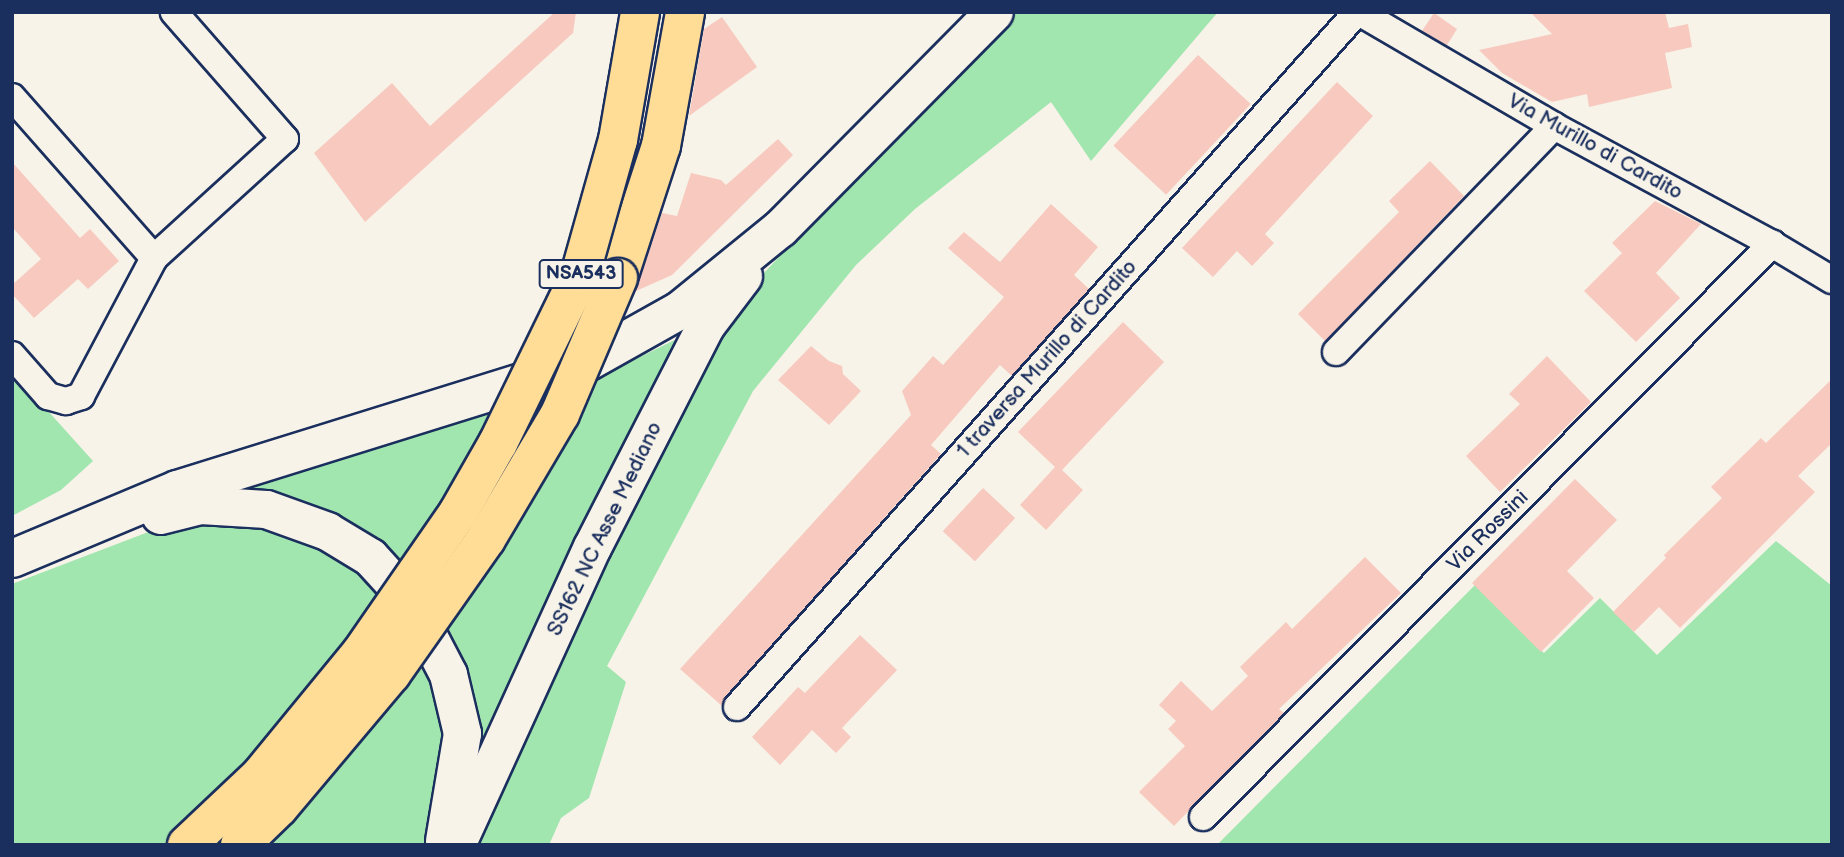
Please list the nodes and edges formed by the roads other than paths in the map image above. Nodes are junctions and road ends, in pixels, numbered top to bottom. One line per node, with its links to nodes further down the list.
1 (174, 12): 12 (street)
2 (640, 12): 20 (highway, NSA543, bridge)
3 (685, 12): 21 (highway, NSA543, bridge)
4 (981, 12): 7 (street, SS162 NC Asse Mediano)
5 (994, 12): 7 (street, SS162 NC Asse Mediano)
6 (1358, 12): 9 (street, Via Murillo di Cardito); 18 (street, 1 traversa Murillo di Cardito)
7 (948, 56): 10 (street, SS162 NC Asse Mediano)
8 (12, 97): 12 (street)
9 (1554, 126): 11 (street, Via Murillo di Cardito); 14 (street)
10 (780, 228): 16 (street, SS162 NC Asse Mediano); 23 (street, SS162 NC Asse Mediano)
11 (1772, 244): 13 (street, Via Murillo di Cardito); 19 (street, Via Rossini)
12 (154, 258): 15 (street)
13 (1832, 280)
14 (1336, 352)
15 (12, 355)
16 (86, 529): 17 (street, SS162 NC Asse Mediano); 22 (street)
17 (12, 558)
18 (737, 707)
19 (1203, 817)
20 (187, 845)
21 (240, 845)
22 (443, 845)
23 (456, 845)

